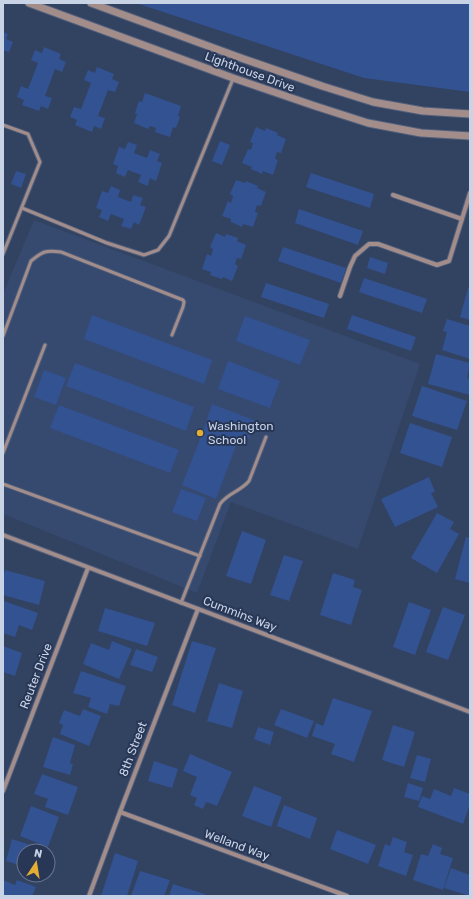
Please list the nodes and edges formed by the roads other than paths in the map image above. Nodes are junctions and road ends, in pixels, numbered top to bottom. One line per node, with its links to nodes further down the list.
1 (29, 3): 3 (street, Lighthouse Drive)
2 (91, 3): 4 (street, Lighthouse Drive)
3 (233, 78): 6 (street, Lighthouse Drive); 9 (lane)
4 (470, 114)
5 (3, 125): 9 (lane)
6 (470, 136)
7 (470, 193): 10 (street)
8 (393, 195): 10 (street)
9 (22, 208): 11 (lane)
10 (462, 219): 12 (street)
11 (3, 254)
12 (340, 296)
13 (172, 335): 14 (lane)
14 (3, 336)
15 (45, 345): 17 (lane)
16 (266, 437): 20 (lane)
17 (3, 453)
18 (3, 484): 20 (lane)
19 (3, 535): 21 (street, Cummins Way)
20 (200, 556): 22 (lane)
21 (88, 568): 22 (street, Cummins Way); 25 (street, Reuter Drive)
22 (181, 603): 23 (street, Cummins Way)
23 (198, 609): 24 (street, Cummins Way); 26 (street, 8th Street)
24 (470, 712)
25 (3, 790)
26 (120, 812): 27 (street, 8th Street); 28 (street, Welland Way)
27 (89, 896)
28 (347, 896)

